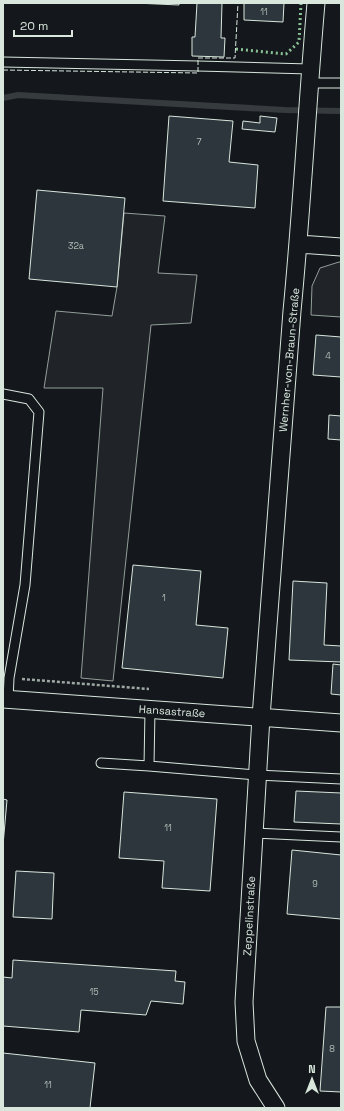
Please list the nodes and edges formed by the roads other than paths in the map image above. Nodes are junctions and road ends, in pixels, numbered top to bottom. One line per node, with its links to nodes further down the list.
1 (316, 3): 3 (street, Wernher-von-Braun-Straße)
2 (3, 62): 3 (lane)
3 (309, 83): 4 (lane); 5 (street, Wernher-von-Braun-Straße)
4 (341, 84)
5 (298, 244): 6 (street); 10 (street, Wernher-von-Braun-Straße)
6 (341, 247)
7 (3, 394): 8 (lane)
8 (5, 700): 9 (street, Hansastraße)
9 (150, 710): 10 (street, Hansastraße); 13 (lane)
10 (261, 717): 11 (street, Hansastraße); 14 (street, Zeppelinstraße)
11 (341, 723)
12 (101, 762): 13 (lane)
13 (149, 766): 14 (lane)
14 (257, 775): 15 (lane); 16 (street, Zeppelinstraße)
15 (341, 779)
16 (254, 833): 17 (lane); 18 (street, Zeppelinstraße)
17 (341, 837)
18 (276, 1108)

